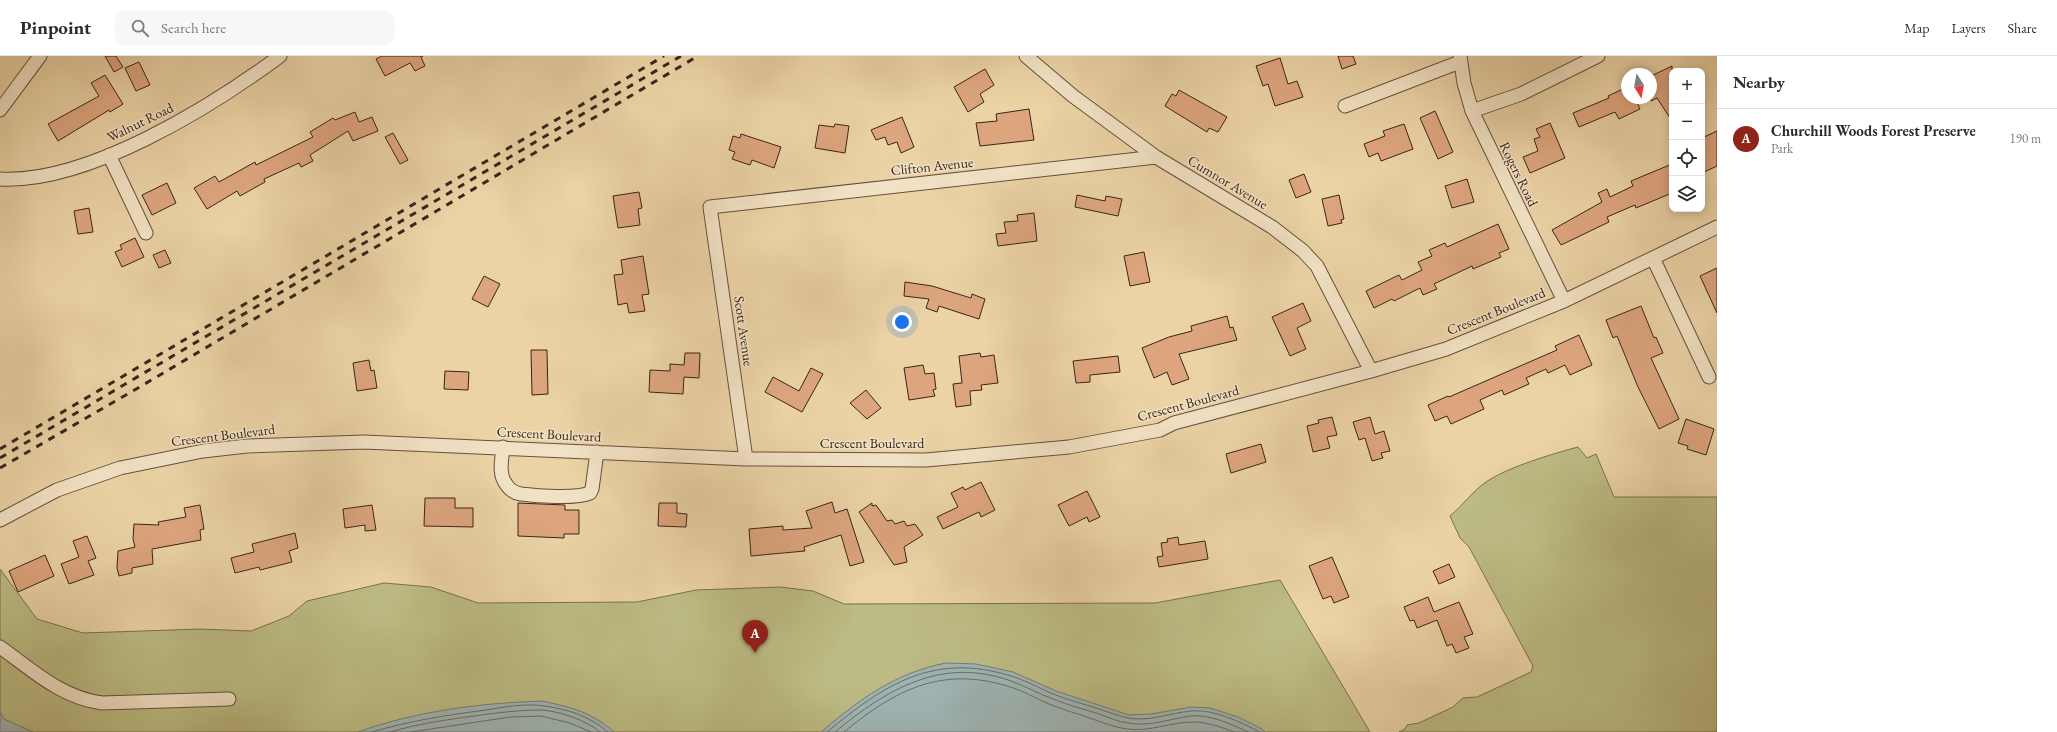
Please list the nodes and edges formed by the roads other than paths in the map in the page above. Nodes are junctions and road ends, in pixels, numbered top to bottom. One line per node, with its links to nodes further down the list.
1 (40, 56): 7 (street)
2 (280, 56): 9 (street, Walnut Road)
3 (1026, 56): 10 (street, Cumnor Avenue)
4 (1598, 56): 8 (street)
5 (1460, 59): 6 (street); 8 (street, Rogers Road)
6 (1345, 106)
7 (0, 110)
8 (1472, 111): 16 (street, Rogers Road)
9 (109, 156): 11 (street, Walnut Road); 14 (street)
10 (1156, 157): 12 (street, Clifton Avenue); 17 (street, Cumnor Avenue)
11 (0, 180)
12 (710, 207): 21 (street, Scott Avenue)
13 (1717, 227): 15 (street, Crescent Boulevard)
14 (146, 233)
15 (1653, 258): 16 (street, Crescent Boulevard); 18 (street)
16 (1564, 301): 17 (street, Crescent Boulevard)
17 (1371, 371): 21 (street, Crescent Boulevard)
18 (1709, 377)
19 (503, 447): 20 (street, Crescent Boulevard); 20 (street); 22 (street, Crescent Boulevard)
20 (596, 452): 21 (street, Crescent Boulevard)
21 (746, 459)
22 (0, 520)
23 (0, 647): 24 (street)
24 (229, 699)

